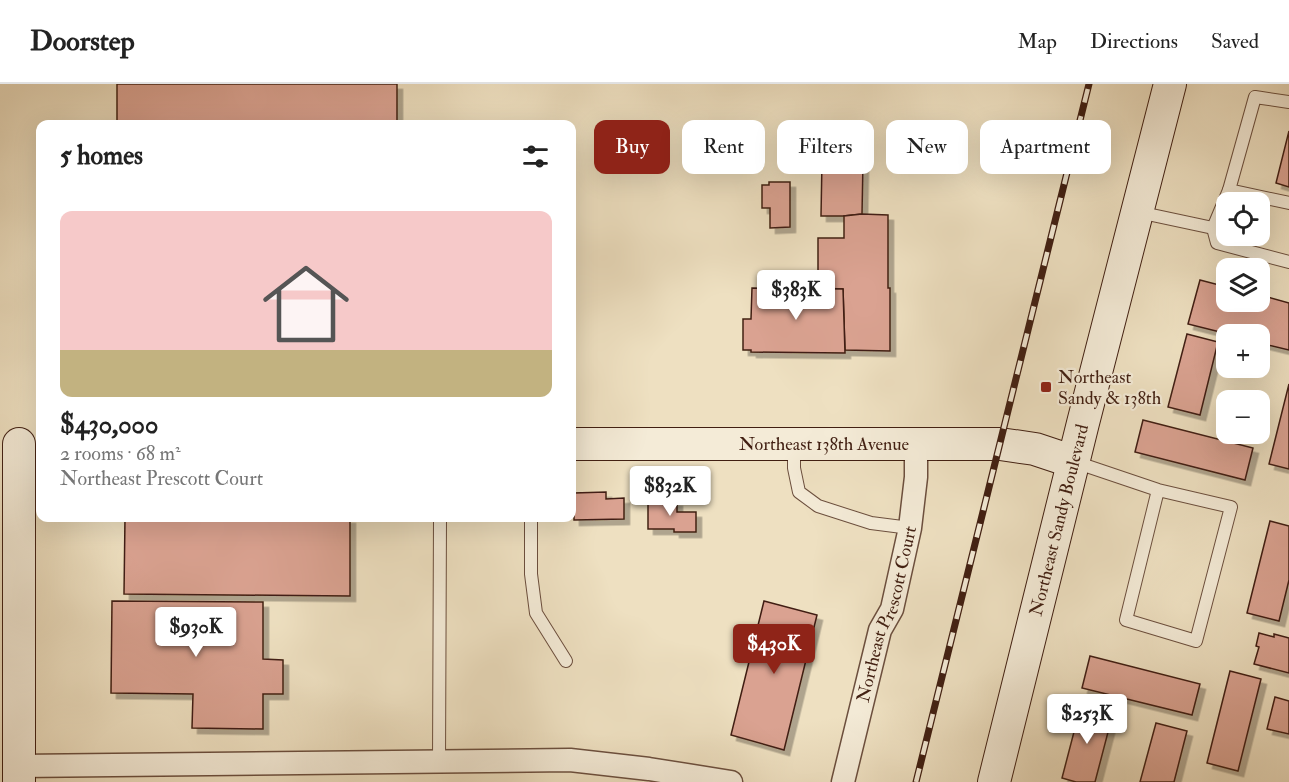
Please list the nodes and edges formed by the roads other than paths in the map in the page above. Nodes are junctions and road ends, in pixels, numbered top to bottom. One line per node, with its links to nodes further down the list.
1 (1170, 84): 5 (street, Northeast Sandy Boulevard)
2 (1289, 102): 3 (lane)
3 (1229, 190): 4 (lane); 6 (lane)
4 (1289, 203)
5 (1137, 212): 6 (lane); 12 (street, Northeast Sandy Boulevard)
6 (1213, 228): 7 (lane)
7 (1289, 262)
8 (916, 443): 11 (street, Northeast 138th Avenue); 12 (street, Northeast 138th Avenue); 16 (street, Northeast Prescott Court)
9 (20, 444): 19 (street)
10 (576, 444): 11 (street, Northeast 138th Avenue)
11 (794, 444): 16 (lane)
12 (1074, 462): 13 (lane); 22 (street, Northeast Sandy Boulevard)
13 (1158, 490): 13 (lane)
14 (440, 522): 18 (lane)
15 (531, 522): 17 (lane)
16 (910, 528): 21 (street, Northeast Prescott Court)
17 (566, 661)
18 (439, 761): 19 (street); 20 (street)
19 (19, 774)
20 (731, 782)
21 (843, 782)
22 (994, 782)

